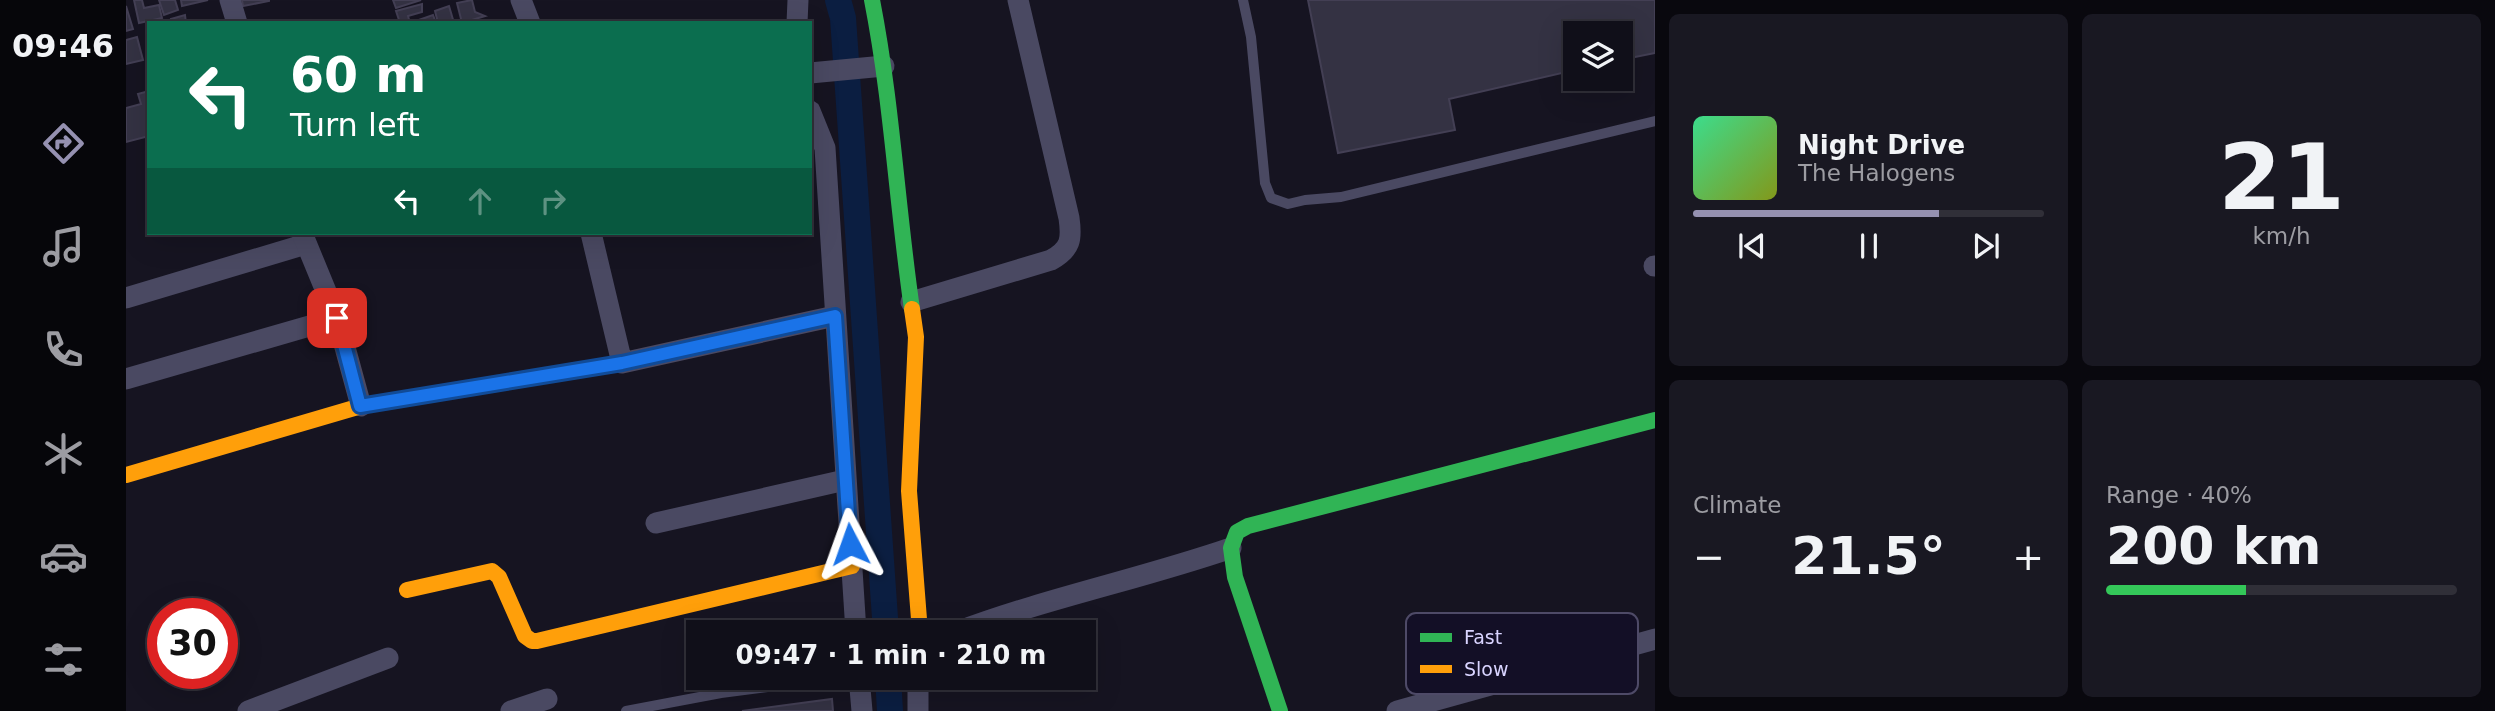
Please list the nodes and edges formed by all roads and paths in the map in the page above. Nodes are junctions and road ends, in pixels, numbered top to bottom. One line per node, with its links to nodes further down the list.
1 (230, 0): 7 (street)
2 (521, 0): 8 (street)
3 (798, 0): 9 (street)
4 (872, 0): 10 (street)
5 (1018, 0): 17 (street)
6 (1243, 0): 13 (lane)
7 (236, 21)
8 (529, 21)
9 (797, 21)
10 (884, 66): 11 (street); 17 (street)
11 (812, 73)
12 (812, 116): 18 (street)
13 (1655, 121)
14 (591, 235): 20 (street)
15 (304, 238): 16 (street); 19 (street)
16 (126, 298)
17 (911, 302): 31 (street)
18 (835, 316): 20 (street); 25 (street)
19 (337, 318): 21 (street); 22 (street)
20 (622, 363): 22 (street)
21 (126, 379)
22 (360, 406): 24 (street)
23 (1655, 420): 27 (street)
24 (126, 475)
25 (845, 480): 26 (street); 28 (street)
26 (656, 523)
27 (1231, 548): 32 (street); 46 (street)
28 (852, 566): 29 (street); 30 (street)
29 (407, 590)
30 (855, 620)
31 (919, 620)
32 (989, 620)
33 (1655, 639): 34 (street)
34 (1638, 644)
35 (388, 657): 41 (street)
36 (745, 690): 43 (lane)
37 (860, 690): 44 (street)
38 (918, 690): 45 (street)
39 (1458, 694): 47 (street)
40 (550, 705): 42 (street)
41 (248, 711)
42 (511, 711)
43 (626, 711)
44 (862, 711)
45 (918, 711)
46 (1280, 711)
47 (1397, 711)

